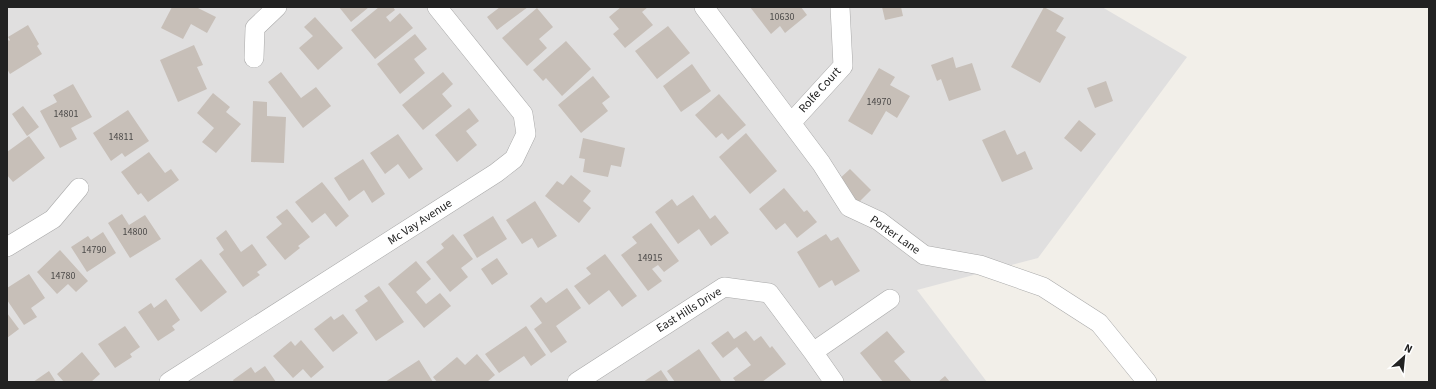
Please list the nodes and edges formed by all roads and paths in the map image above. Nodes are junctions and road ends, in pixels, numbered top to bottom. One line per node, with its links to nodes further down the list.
1 (276, 7): 5 (street)
2 (437, 7): 11 (street, Mc Vay Avenue)
3 (704, 7): 6 (street, Porter Lane)
4 (840, 7): 6 (street, Rolfe Court)
5 (254, 58)
6 (790, 123): 14 (street, Porter Lane)
7 (79, 188): 8 (street)
8 (7, 247)
9 (890, 299): 10 (street)
10 (813, 352): 12 (street, East Hills Drive); 13 (street, East Hills Drive)
11 (169, 382)
12 (577, 382)
13 (834, 382)
14 (1147, 382)

